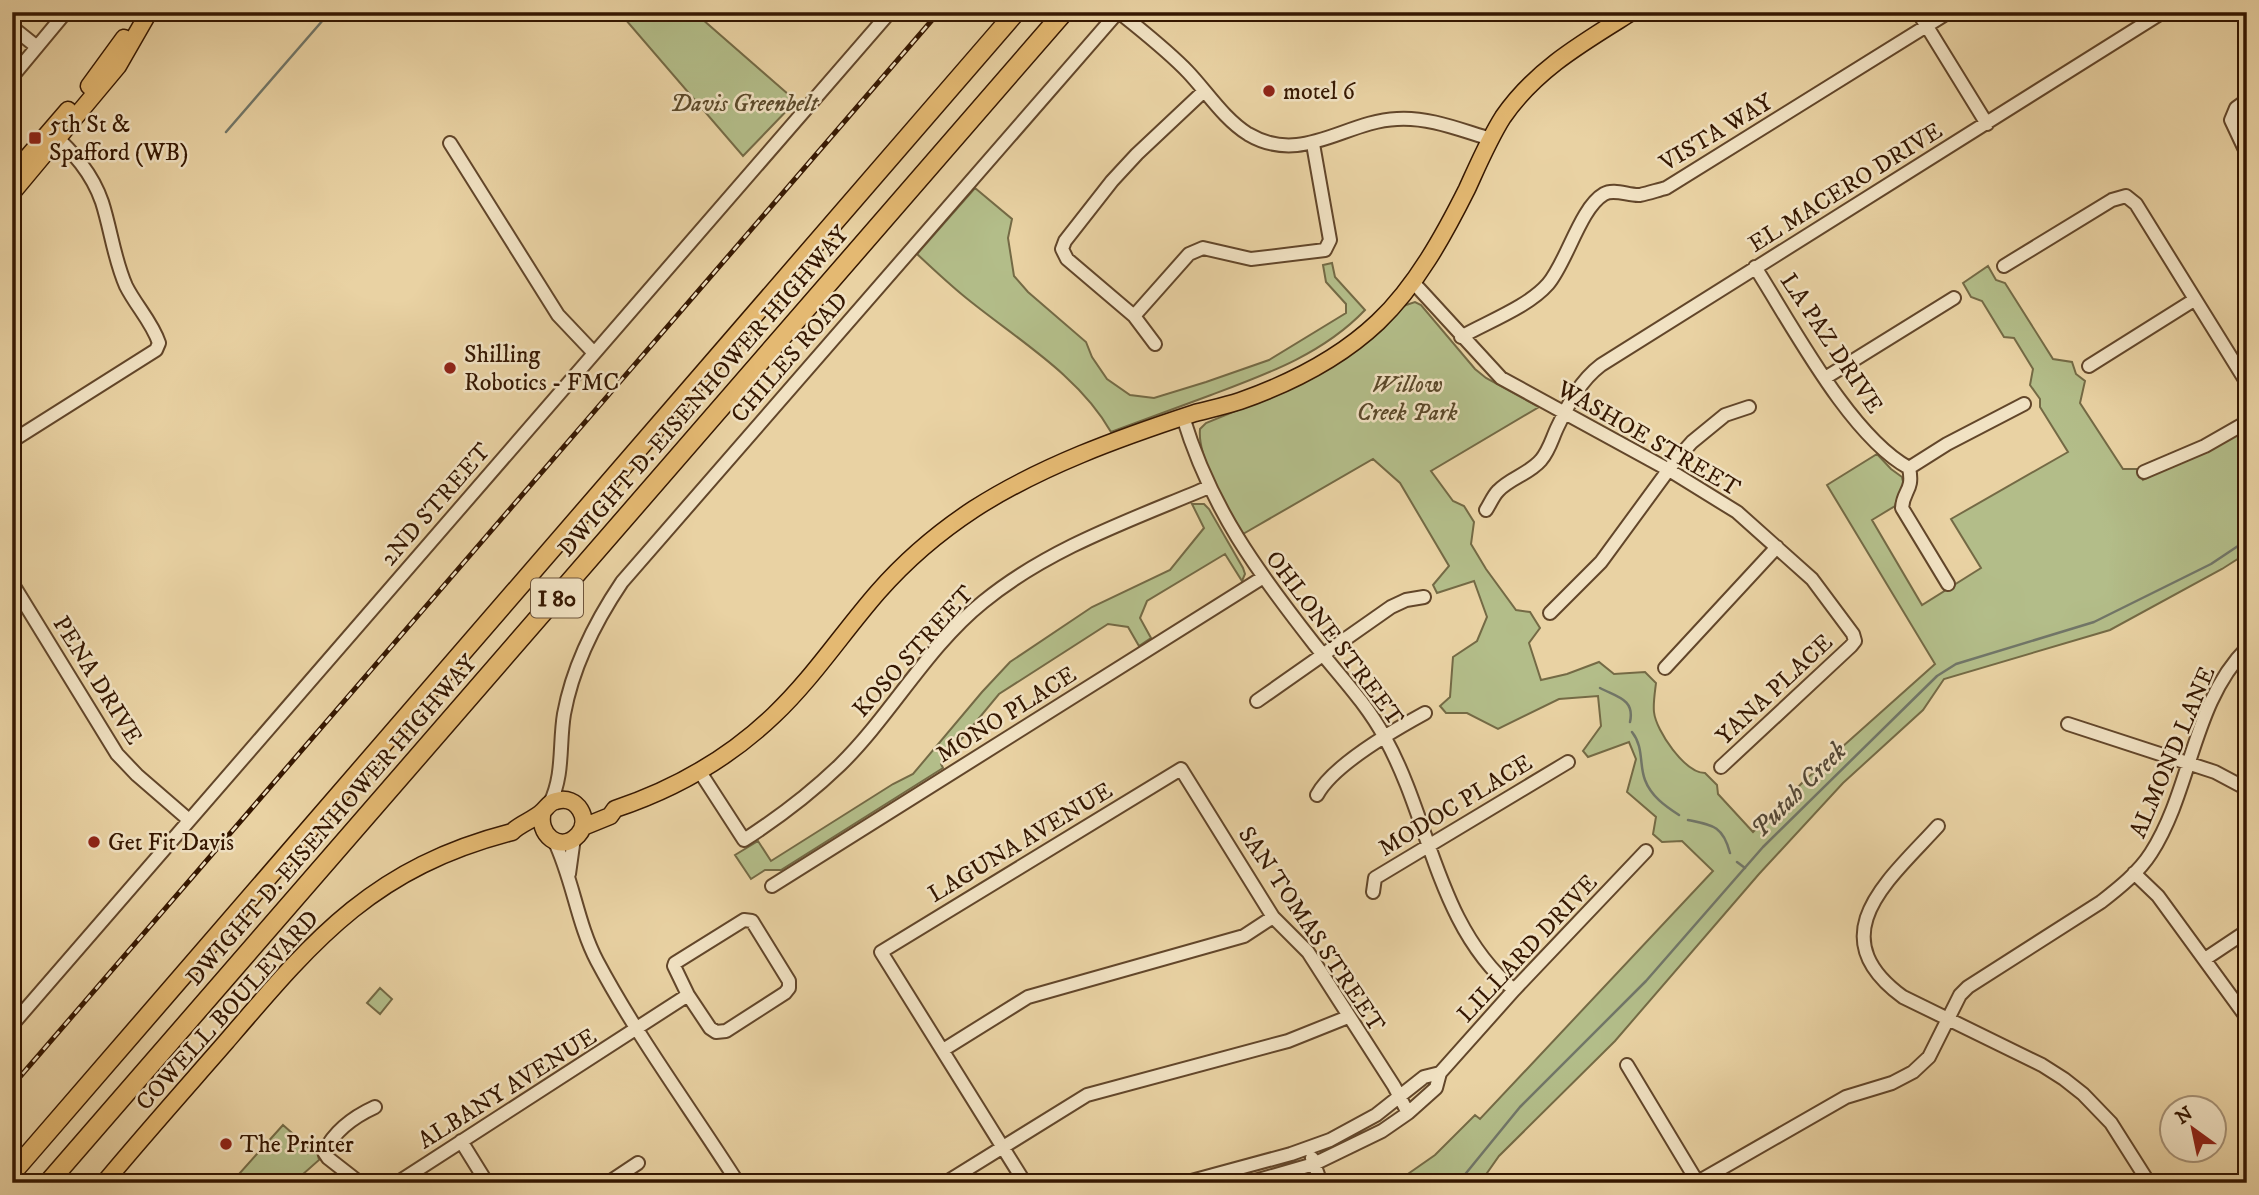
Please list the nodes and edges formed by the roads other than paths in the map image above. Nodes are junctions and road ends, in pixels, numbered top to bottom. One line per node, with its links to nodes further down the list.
1 (66, 12): 14 (street)
2 (139, 12): 19 (main road)
3 (149, 12): 19 (main road)
4 (890, 12): 34 (street, 2ND STREET)
5 (1016, 12): 108 (highway, DWIGHT D. EISENHOWER HIGHWAY / I 80)
6 (1064, 12): 110 (highway, DWIGHT D. EISENHOWER HIGHWAY / I 80)
7 (1118, 12): 16 (street); 64 (street, CHILES ROAD)
8 (1632, 12): 20 (main road)
9 (1918, 12): 12 (street)
10 (1949, 12): 12 (street, VISTA WAY)
11 (2163, 12): 18 (street, EL MACERO DRIVE)
12 (1926, 26): 18 (street); 32 (street, VISTA WAY)
13 (12, 27): 14 (street)
14 (37, 47): 15 (street)
15 (12, 78)
16 (1204, 91): 22 (street); 31 (street)
17 (2247, 100): 23 (street)
18 (1987, 124): 27 (street, EL MACERO DRIVE)
19 (54, 136): 24 (main road); 25 (main road); 43 (street)
20 (1491, 138): 22 (street); 28 (main road)
21 (450, 143): 34 (street)
22 (1313, 144): 31 (street)
23 (2247, 154)
24 (12, 175)
25 (12, 192)
26 (2004, 266): 30 (street)
27 (1755, 267): 36 (street, LA PAZ DRIVE); 40 (street, EL MACERO DRIVE)
28 (1410, 284): 32 (street, WASHOE STREET); 41 (main road)
29 (1954, 298): 36 (street)
30 (2194, 300): 35 (street); 37 (street)
31 (1135, 316): 33 (street)
32 (1461, 337): 40 (street, WASHOE STREET)
33 (1155, 344)
34 (594, 353): 74 (street, 2ND STREET)
35 (2089, 366)
36 (1825, 378): 44 (street, LA PAZ DRIVE)
37 (2247, 383)
38 (2024, 404): 44 (street)
39 (1749, 407): 45 (street)
40 (1565, 412): 45 (street, WASHOE STREET); 48 (street, EL MACERO DRIVE)
41 (1190, 415): 47 (street, OHLONE STREET); 68 (main road)
42 (2247, 422): 46 (street)
43 (12, 441)
44 (1909, 468): 52 (street)
45 (1670, 470): 49 (street, WASHOE STREET); 54 (street)
46 (2144, 472)
47 (1209, 487): 50 (street, OHLONE STREET); 68 (street, KOSO STREET)
48 (1486, 510)
49 (1777, 547): 55 (street, WASHOE STREET); 58 (street)
50 (1262, 579): 57 (street, OHLONE STREET); 83 (street, MONO PLACE)
51 (12, 583): 74 (street, PENA DRIVE)
52 (1948, 584)
53 (1424, 597): 57 (street)
54 (1550, 613)
55 (1855, 641): 66 (street, YANA PLACE)
56 (2247, 648): 65 (street, ALMOND LANE)
57 (1324, 656): 59 (street); 62 (street, OHLONE STREET)
58 (1665, 668)
59 (1257, 701)
60 (1424, 713): 62 (street)
61 (2068, 724): 65 (street)
62 (1385, 737): 70 (street); 79 (street, OHLONE STREET)
63 (1568, 762): 79 (street, MODOC PLACE)
64 (561, 765): 71 (street); 72 (street)
65 (2189, 765): 69 (street); 81 (street, ALMOND LANE)
66 (1721, 767)
67 (1181, 769): 85 (street, SAN TOMAS STREET); 95 (street, LAGUNA AVENUE)
68 (700, 772): 73 (main road)
69 (2247, 789)
70 (1317, 795)
71 (577, 805): 72 (main road); 73 (main road); 77 (main road)
72 (547, 807): 76 (main road, COWELL BOULEVARD); 78 (main road)
73 (615, 809): 77 (main road)
74 (189, 820): 93 (street, 2ND STREET)
75 (1938, 826): 92 (street)
76 (512, 832): 78 (main road, COWELL BOULEVARD); 111 (main road, COWELL BOULEVARD)
77 (578, 833): 78 (main road); 82 (street)
78 (551, 839): 82 (street)
79 (1428, 846): 84 (street, MODOC PLACE); 88 (street, OHLONE STREET)
80 (1646, 851): 88 (street, LILLARD DRIVE)
81 (2134, 873): 87 (street); 92 (street, ALMOND LANE)
82 (569, 874): 94 (street)
83 (772, 886)
84 (1373, 892)
85 (1273, 917): 90 (street, SAN TOMAS STREET); 95 (street)
86 (2247, 931): 87 (street)
87 (2205, 959): 91 (street)
88 (1514, 990): 97 (street, LILLARD DRIVE)
89 (688, 995): 89 (street); 94 (street, ALBANY AVENUE)
90 (1348, 1017): 98 (street, SAN TOMAS STREET); 104 (street)
91 (2247, 1018)
92 (1948, 1019): 121 (street, ALMOND LANE); 122 (street)
93 (12, 1025)
94 (638, 1028): 102 (street, ALBANY AVENUE); 116 (street)
95 (943, 1050): 104 (street)
96 (1627, 1065): 121 (street)
97 (1440, 1073): 98 (street, LILLARD DRIVE); 100 (street, LILLARD DRIVE)
98 (1399, 1099): 100 (street, SAN TOMAS STREET); 101 (street, LILLARD DRIVE)
99 (374, 1107): 112 (street)
100 (1408, 1113): 103 (street, LILLARD DRIVE)
101 (1353, 1129): 103 (street); 105 (street, LILLARD DRIVE)
102 (461, 1141): 113 (street, ALBANY AVENUE); 114 (street)
103 (1361, 1143): 107 (street, LILLARD DRIVE)
104 (1003, 1146): 117 (street); 118 (street)
105 (1309, 1148): 107 (street); 109 (street, LILLARD DRIVE)
106 (638, 1163): 115 (street)
107 (1314, 1164): 119 (street, LILLARD DRIVE); 120 (street)
108 (12, 1173)
109 (1188, 1182)
110 (48, 1183)
111 (104, 1183)
112 (360, 1183)
113 (397, 1183)
114 (487, 1183)
115 (608, 1183)
116 (738, 1183)
117 (945, 1183)
118 (1026, 1183)
119 (1248, 1183)
120 (1321, 1183)
121 (1700, 1183)
122 (2149, 1183)

